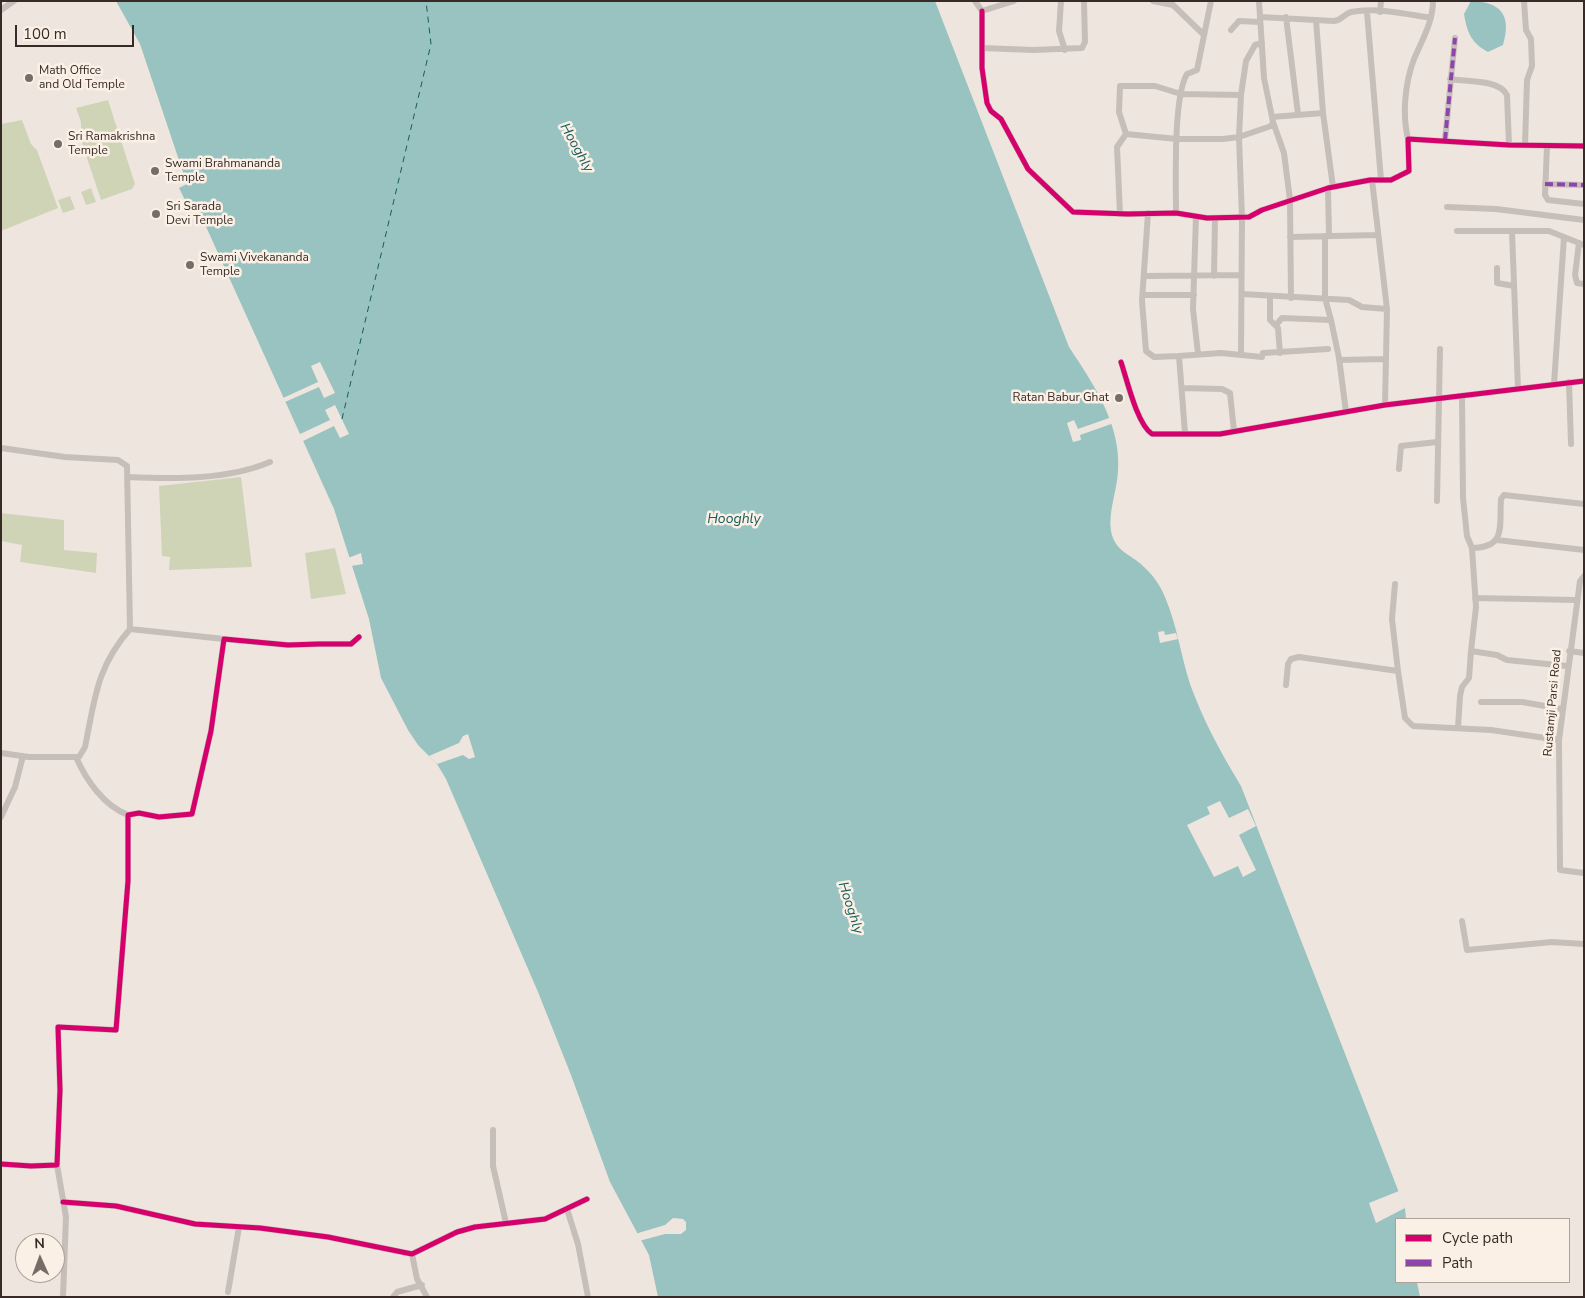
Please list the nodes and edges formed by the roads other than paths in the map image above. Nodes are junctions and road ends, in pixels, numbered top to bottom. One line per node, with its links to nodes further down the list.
1 (14, 1): 12 (street)
2 (975, 1): 13 (street)
3 (1014, 1): 13 (street)
4 (1061, 1): 25 (street)
5 (1084, 1): 25 (street)
6 (1153, 1): 21 (street)
7 (1211, 1): 21 (street)
8 (1259, 1): 18 (street)
9 (1381, 1): 15 (street)
10 (1433, 1): 17 (street)
11 (1524, 1): 38 (street)
12 (1, 10)
13 (982, 12): 24 (street)
14 (1367, 12): 15 (street); 19 (street); 42 (street)
15 (1380, 12): 17 (street)
16 (1286, 17): 18 (street); 19 (street); 30 (street)
17 (1431, 18): 34 (street)
18 (1260, 19): 20 (street); 23 (street)
19 (1316, 20): 29 (street)
20 (1231, 30)
21 (1203, 34): 27 (street)
22 (1455, 38): 26 (street)
23 (1262, 43): 28 (street); 31 (street)
24 (982, 48): 25 (street); 51 (street)
25 (1065, 50)
26 (1450, 79): 36 (street); 37 (street)
27 (1181, 94): 28 (street); 32 (street); 35 (street)
28 (1241, 95): 33 (street)
29 (1323, 113): 30 (street); 45 (street)
30 (1298, 114): 31 (street)
31 (1272, 119): 33 (street); 46 (street)
32 (1126, 134): 35 (street); 51 (street)
33 (1239, 137): 35 (street); 54 (street)
34 (1408, 139): 36 (street); 42 (street)
35 (1177, 140): 50 (street)
36 (1445, 140): 37 (street)
37 (1509, 145): 38 (street)
38 (1525, 146): 39 (street)
39 (1547, 146): 40 (street); 43 (street)
40 (1584, 146)
41 (1372, 180): 42 (street); 45 (street); 58 (street)
42 (1381, 180)
43 (1545, 184): 44 (street); 47 (street)
44 (1584, 185)
45 (1330, 187): 46 (street); 59 (street)
46 (1290, 200): 54 (street); 60 (street)
47 (1584, 204)
48 (1447, 208): 55 (street)
49 (1148, 213): 50 (street); 51 (street); 66 (street)
50 (1176, 213): 52 (street)
51 (1120, 214)
52 (1196, 216): 53 (street); 64 (street)
53 (1215, 218): 54 (street); 67 (street)
54 (1242, 218): 65 (street)
55 (1584, 220)
56 (1457, 231): 57 (street)
57 (1512, 231): 61 (street); 69 (street)
58 (1378, 235): 59 (street); 76 (street)
59 (1327, 236): 60 (street); 75 (street)
60 (1290, 237): 74 (street)
61 (1564, 237): 62 (street); 90 (street)
62 (1581, 244): 68 (street)
63 (1497, 268): 69 (street)
64 (1195, 275): 66 (street); 67 (street); 72 (street)
65 (1241, 275): 67 (street); 70 (street)
66 (1144, 276): 71 (street)
67 (1214, 276)
68 (1584, 284)
69 (1514, 286): 92 (street)
70 (1242, 294): 73 (street); 83 (street)
71 (1143, 296): 72 (street); 84 (street)
72 (1194, 296): 82 (street)
73 (1270, 296): 74 (street); 78 (street)
74 (1291, 298): 75 (street)
75 (1325, 298): 76 (street); 77 (street)
76 (1387, 310): 85 (street)
77 (1331, 320): 78 (street); 86 (street)
78 (1276, 325): 81 (street)
79 (1328, 349): 81 (street)
80 (1440, 349): 94 (street)
81 (1280, 353): 83 (street)
82 (1198, 354): 83 (street); 84 (street)
83 (1241, 355)
84 (1180, 356): 91 (street)
85 (1385, 359): 86 (street); 95 (street)
86 (1339, 360): 96 (street)
87 (1121, 362): 98 (street)
88 (1584, 381): 89 (street)
89 (1569, 382): 90 (street); 100 (street)
90 (1554, 384): 92 (street)
91 (1182, 388): 97 (street); 98 (street)
92 (1518, 389): 93 (street)
93 (1462, 396): 94 (street); 108 (street)
94 (1438, 398): 95 (street); 99 (street)
95 (1385, 405): 96 (street)
96 (1346, 412): 97 (street)
97 (1234, 431): 98 (street)
98 (1185, 433)
99 (1437, 442): 103 (street); 105 (street)
100 (1571, 444)
101 (1, 448): 104 (street)
102 (270, 462): 104 (street)
103 (1399, 468)
104 (128, 477): 114 (street)
105 (1437, 501)
106 (1584, 504): 107 (street)
107 (1498, 540): 108 (street); 109 (street)
108 (1472, 548): 112 (street)
109 (1584, 550)
110 (1584, 576): 113 (street, Rustamji Parsi Road)
111 (1395, 584): 121 (street)
112 (1475, 598): 113 (street); 117 (street)
113 (1577, 600): 118 (street, Rustamji Parsi Road)
114 (130, 629): 116 (street); 129 (street)
115 (359, 637): 116 (street)
116 (224, 639): 130 (street)
117 (1471, 651): 120 (street); 125 (street)
118 (1569, 651): 119 (street); 120 (street, Rustamji Parsi Road)
119 (1584, 653)
120 (1567, 666): 124 (street, Rustamji Parsi Road)
121 (1398, 671): 122 (street); 125 (street)
122 (1286, 685)
123 (1481, 702): 124 (street)
124 (1562, 709): 126 (street, Rustamji Parsi Road)
125 (1458, 728): 126 (street)
126 (1558, 740): 132 (street, Rustamji Parsi Road)
127 (1, 753): 128 (street)
128 (23, 756): 129 (street); 131 (street)
129 (76, 757): 130 (street)
130 (128, 815): 137 (street)
131 (1, 817)
132 (1584, 873)
133 (1462, 921): 134 (street)
134 (1584, 944)
135 (493, 1130): 141 (street)
136 (1, 1164): 137 (street)
137 (57, 1165): 139 (street)
138 (588, 1199): 140 (street)
139 (63, 1202): 142 (street); 146 (street)
140 (567, 1208): 141 (street); 149 (street)
141 (506, 1223): 143 (street)
142 (240, 1227): 143 (street); 145 (street)
143 (412, 1254): 144 (street)
144 (422, 1285): 147 (street); 148 (street)
145 (228, 1292)
146 (63, 1297)
147 (393, 1297)
148 (427, 1297)
149 (588, 1297)

